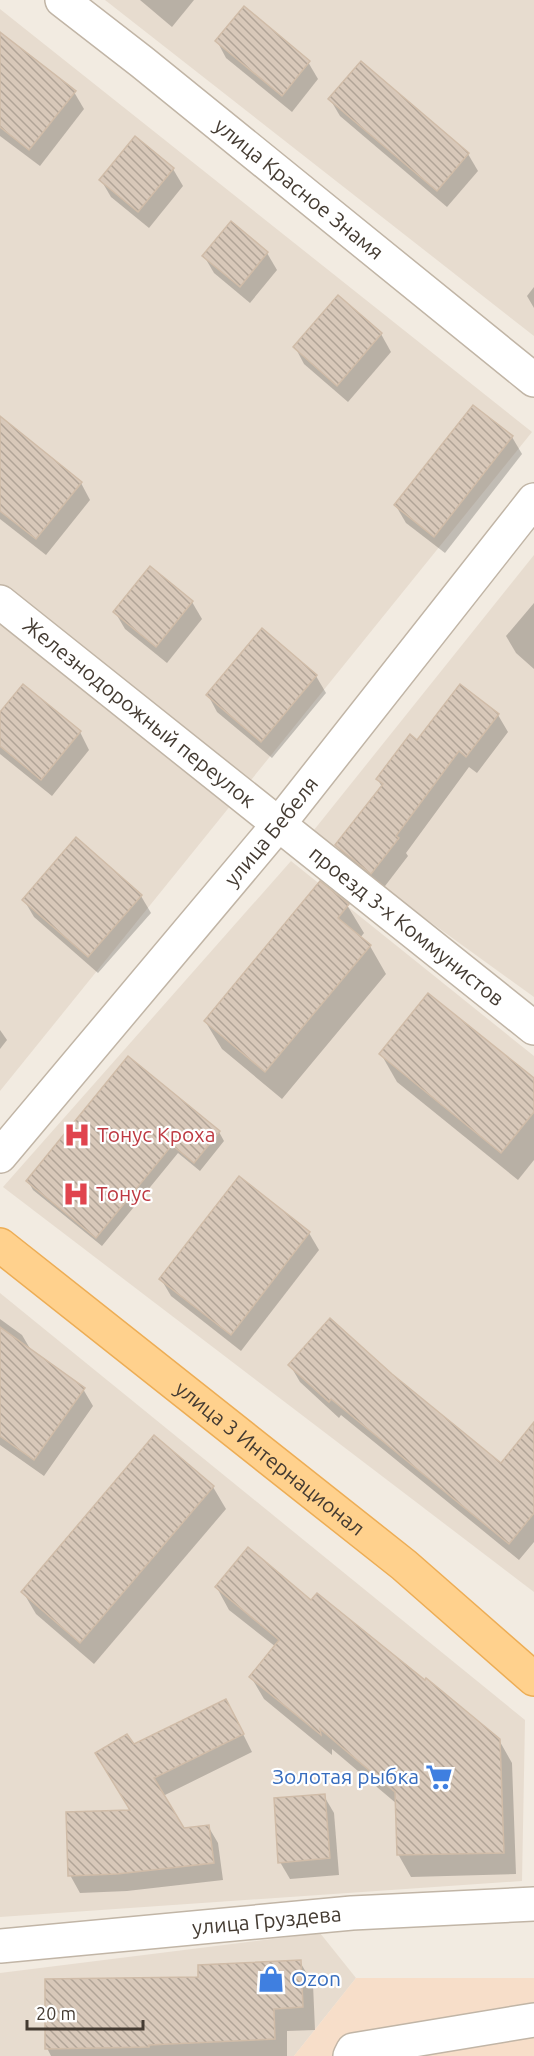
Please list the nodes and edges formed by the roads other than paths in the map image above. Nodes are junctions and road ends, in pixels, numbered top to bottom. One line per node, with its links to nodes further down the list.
1 (62, 0): 2 (street, улица Красное Знамя)
2 (534, 380)
3 (534, 500): 5 (street, улица Бебеля)
4 (0, 602): 5 (street, Железнодорожный переулок)
5 (278, 825): 6 (street, проезд 3-х Коммунистов); 7 (street, улица Бебеля)
6 (534, 1028)
7 (0, 1156)
8 (0, 1245): 9 (main road, улица 3 Интернационал)
9 (534, 1679)
10 (534, 1904): 11 (street, улица Груздева)
11 (0, 1946)
12 (534, 2020): 13 (street)
13 (350, 2056)

